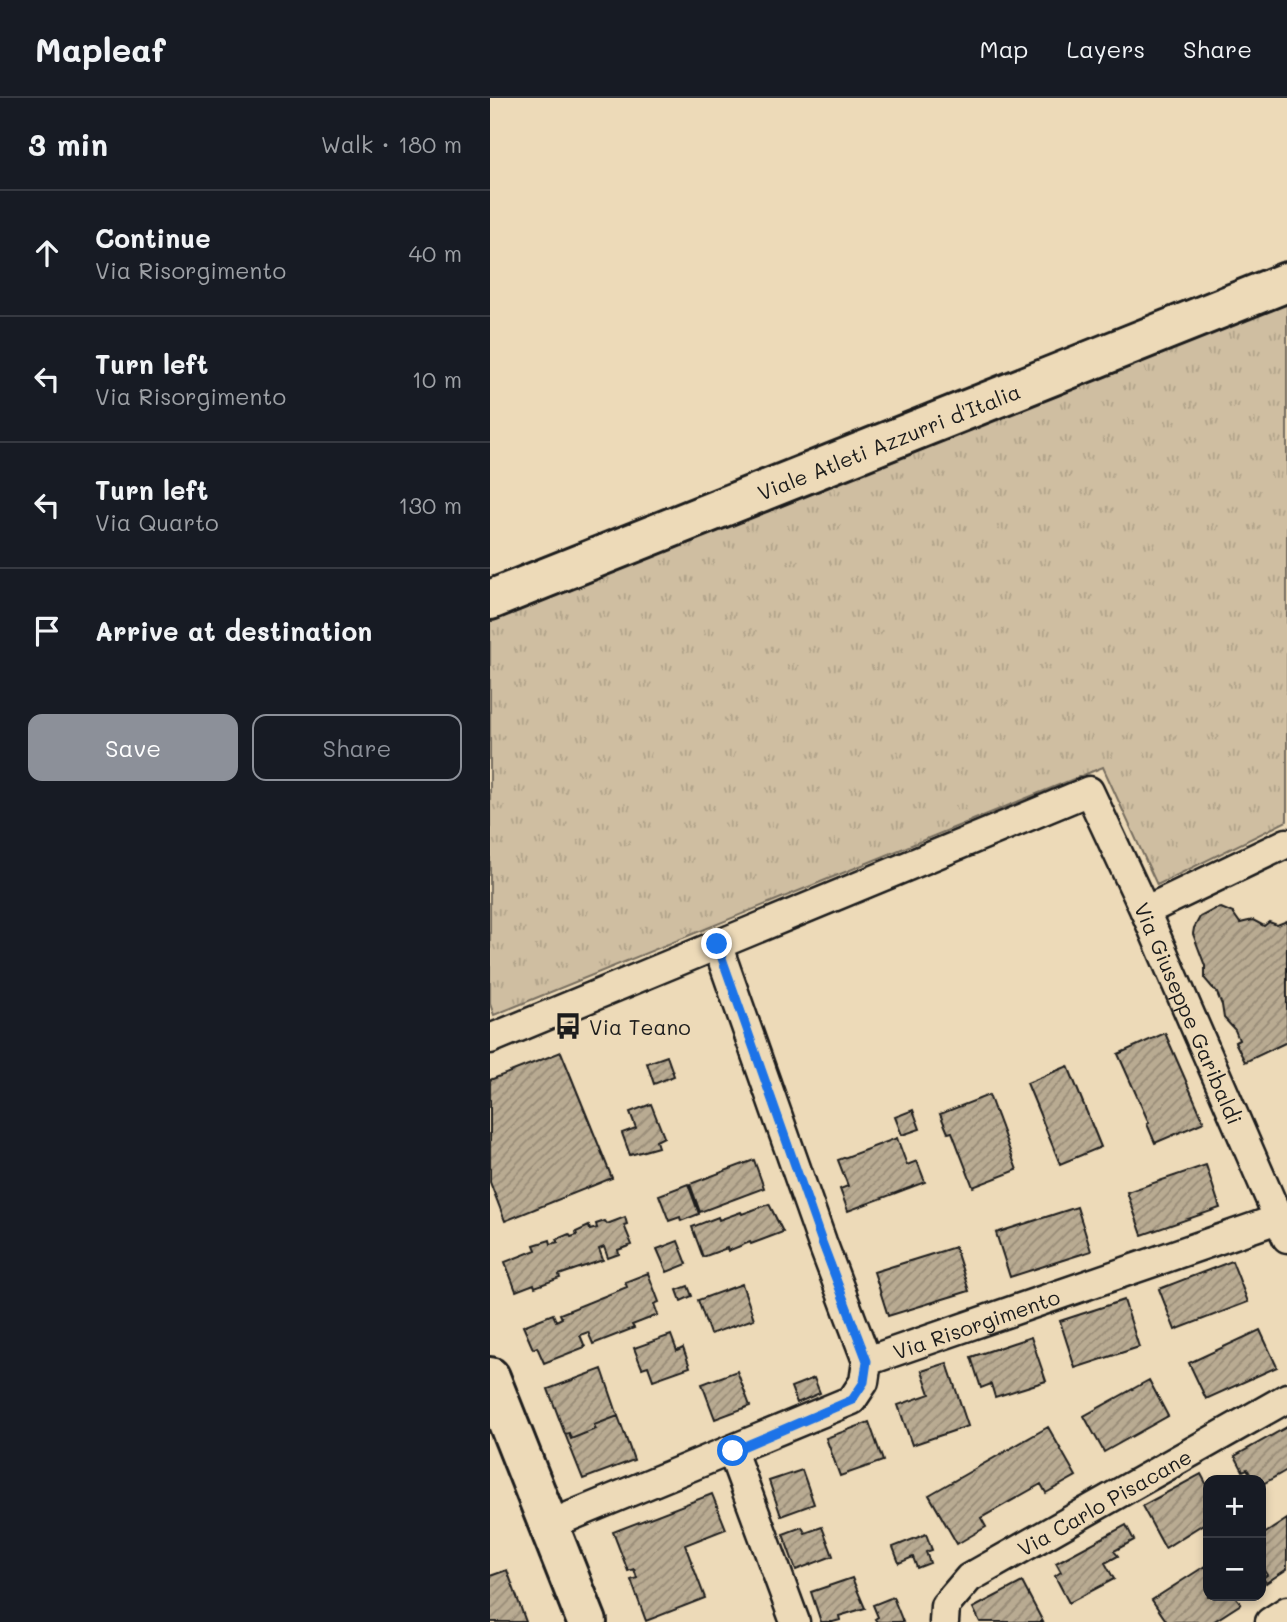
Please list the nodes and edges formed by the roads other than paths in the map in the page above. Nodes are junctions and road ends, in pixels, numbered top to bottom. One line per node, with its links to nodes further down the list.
1 (1287, 282): 2 (street, Viale Atleti Azzurri d'Italia)
2 (490, 600)
3 (1287, 843): 4 (street)
4 (1145, 911): 5 (street, Via Giuseppe Garibaldi); 7 (street, Via Giuseppe Garibaldi)
5 (717, 944): 6 (street); 8 (street)
6 (490, 1039)
7 (1283, 1228): 8 (street, Via Risorgimento)
8 (867, 1361): 11 (street, Via Risorgimento)
9 (490, 1377): 12 (street)
10 (1287, 1398): 16 (street, Via Carlo Pisacane)
11 (733, 1451): 12 (street, Via Risorgimento); 15 (street)
12 (549, 1525): 14 (street)
13 (1287, 1612): 17 (street)
14 (587, 1622)
15 (795, 1622)
16 (944, 1622)
17 (1270, 1622)

